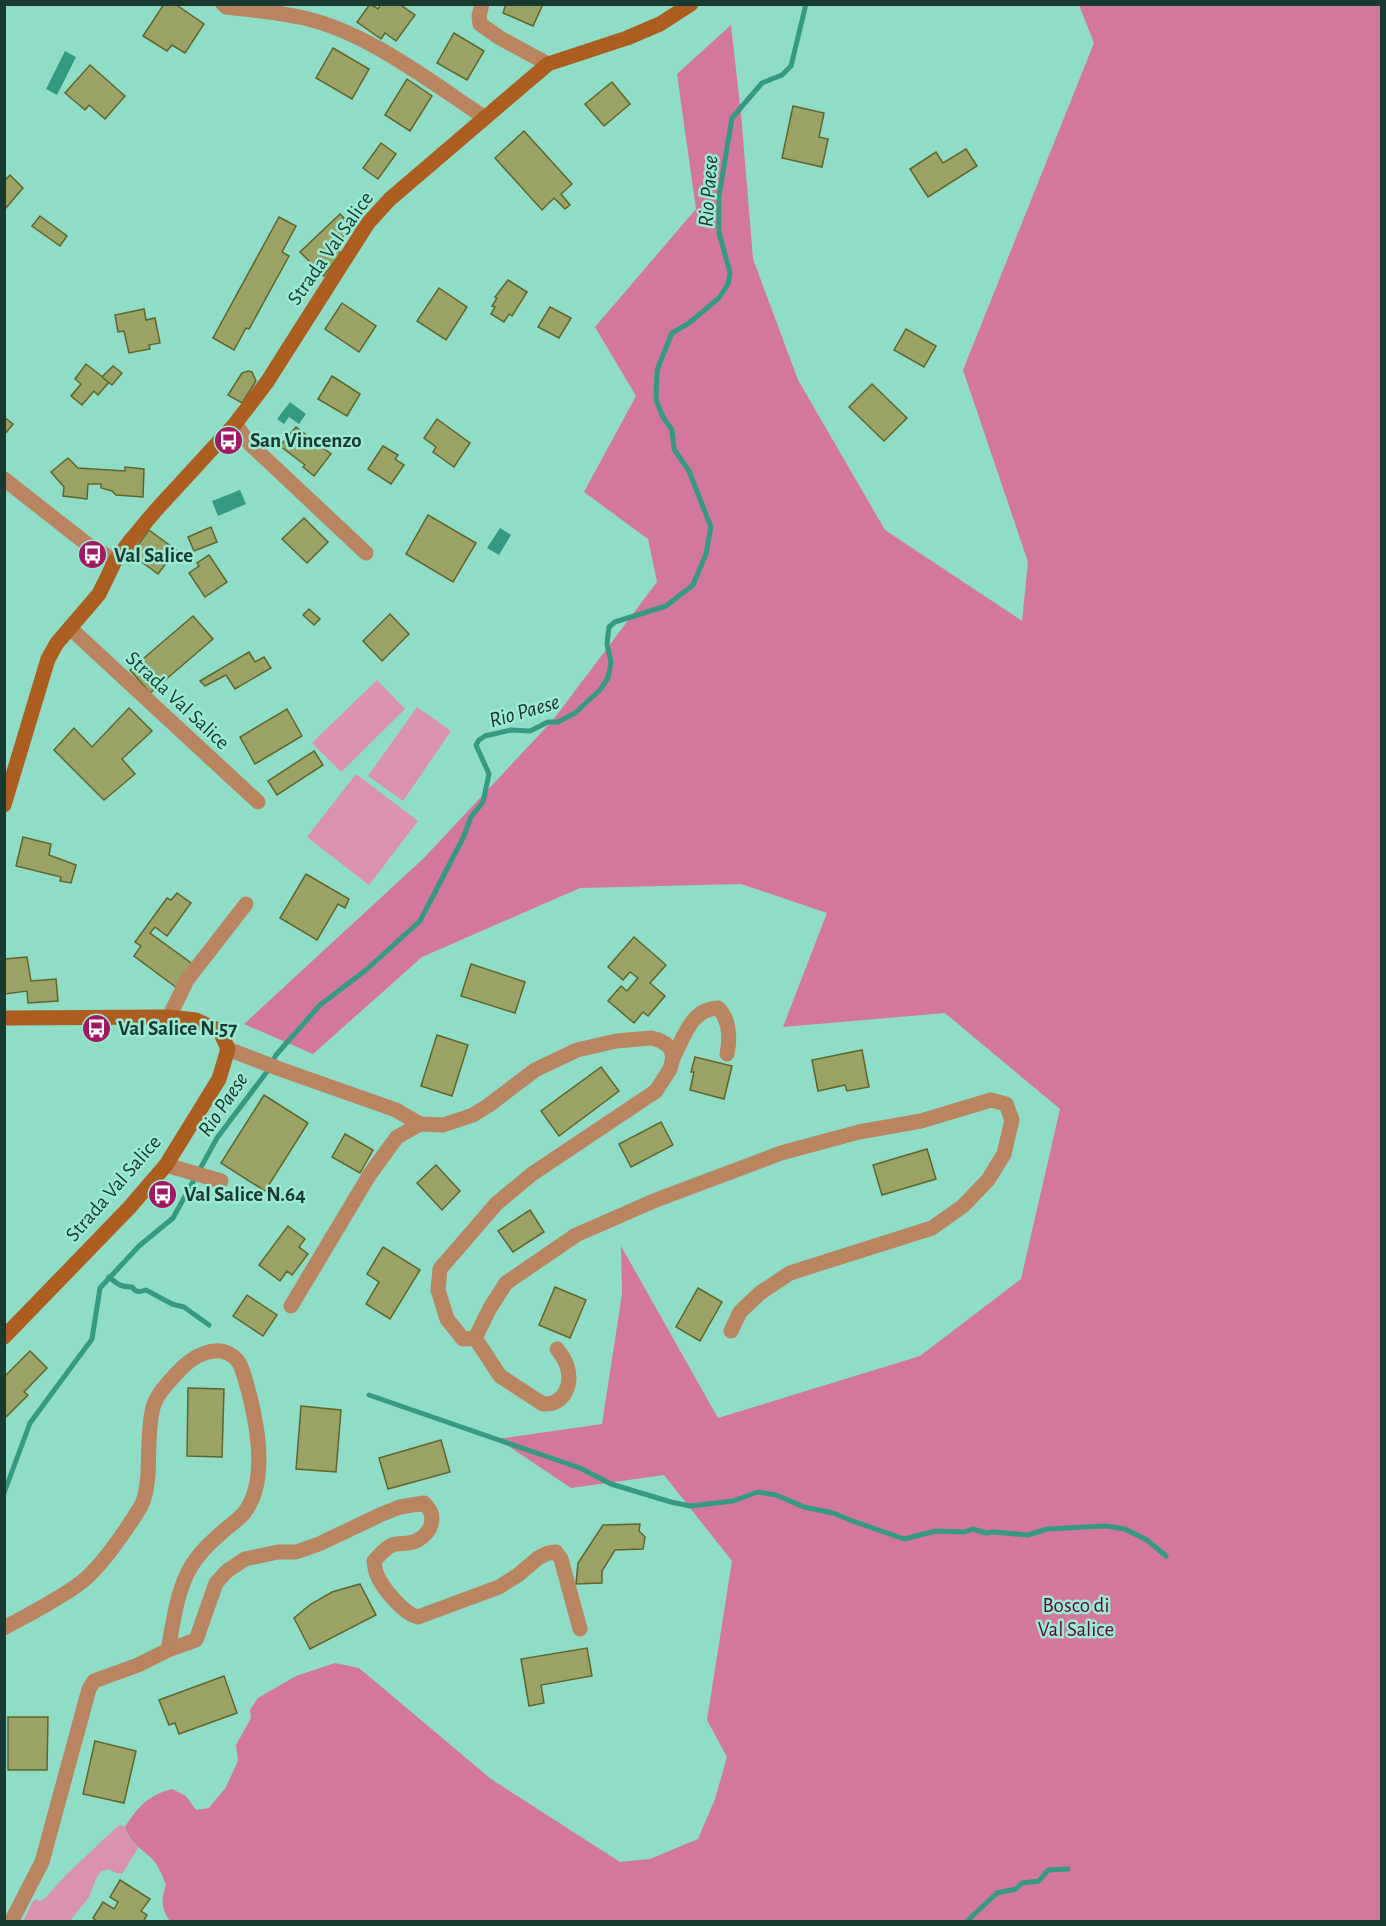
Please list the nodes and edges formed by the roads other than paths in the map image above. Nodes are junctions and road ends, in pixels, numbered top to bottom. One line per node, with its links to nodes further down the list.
1 (223, 4): 5 (street)
2 (482, 4): 4 (street)
3 (691, 4): 4 (street, Strada Val Salice)
4 (548, 64): 5 (street, Strada Val Salice)
5 (484, 117): 6 (street, Strada Val Salice)
6 (235, 424): 8 (street); 9 (street, Strada Val Salice)
7 (4, 479): 9 (street)
8 (366, 553)
9 (115, 561): 10 (street, Strada Val Salice)
10 (70, 627): 11 (street, Strada Val Salice); 12 (street, Strada Val Salice)
11 (258, 802)
12 (4, 805)
13 (246, 904): 14 (street)
14 (169, 1017): 15 (street); 16 (street)
15 (4, 1018)
16 (228, 1049): 19 (street); 20 (street, Strada Val Salice)
17 (727, 1054): 18 (street)
18 (673, 1058): 19 (street); 25 (street)
19 (420, 1124): 22 (street)
20 (166, 1165): 21 (street); 24 (street, Strada Val Salice)
21 (214, 1179)
22 (291, 1306)
23 (731, 1331): 25 (street)
24 (4, 1337)
25 (475, 1338): 26 (street)
26 (557, 1349)
27 (4, 1628): 29 (street)
28 (580, 1629): 29 (street)
29 (168, 1650): 30 (street)
30 (11, 1922)

